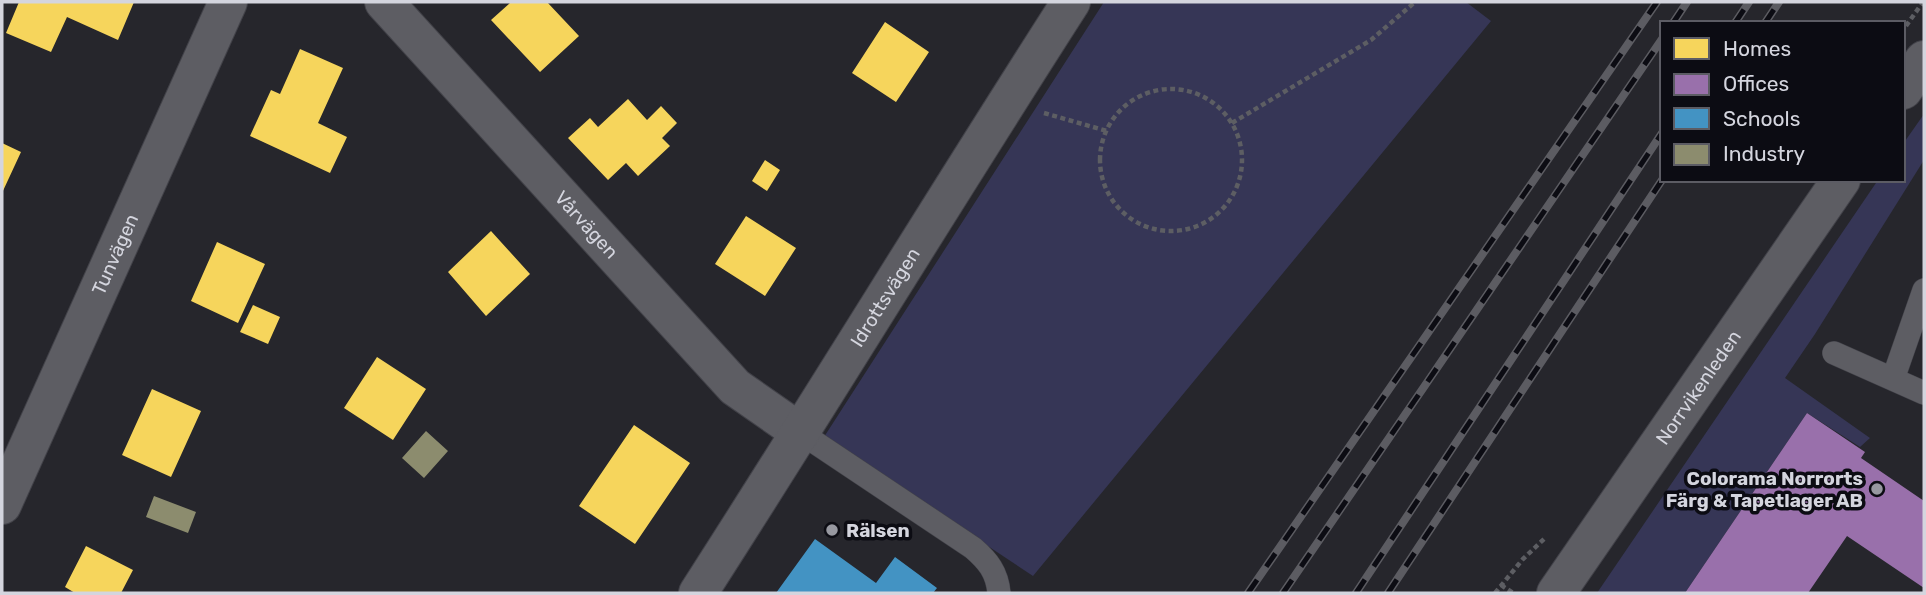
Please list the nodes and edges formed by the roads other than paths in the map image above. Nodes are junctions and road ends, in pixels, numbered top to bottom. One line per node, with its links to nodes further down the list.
1 (228, 2): 12 (street, Tunvägen)
2 (384, 2): 11 (street, Vårvägen)
3 (1071, 2): 11 (street, Idrottsvägen)
4 (1924, 60): 5 (street)
5 (1905, 87)
6 (1840, 182): 15 (street, Norrvikenleden)
7 (1924, 289): 9 (lane)
8 (1834, 353): 9 (lane)
9 (1893, 379): 10 (lane)
10 (1924, 393)
11 (801, 433): 13 (street, Idrottsvägen); 14 (lane)
12 (2, 505)
13 (698, 593)
14 (999, 593)
15 (1556, 593)

